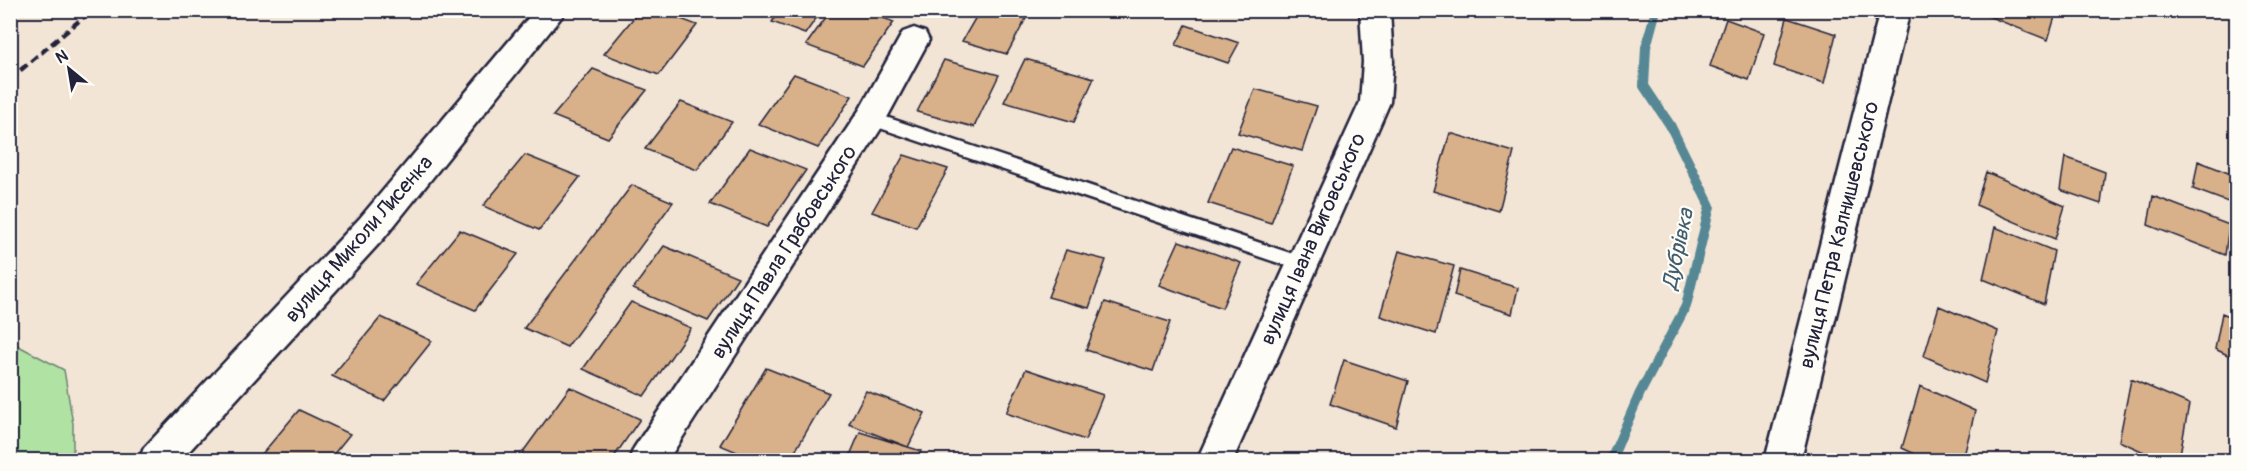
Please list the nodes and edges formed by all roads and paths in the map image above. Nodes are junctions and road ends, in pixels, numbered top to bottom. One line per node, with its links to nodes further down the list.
1 (553, 10): 7 (street, вулиця Миколи Лисенка)
2 (1375, 10): 6 (street, вулиця Івана Виговського)
3 (1895, 10): 10 (street, вулиця Петра Калнишевського)
4 (914, 40): 5 (street, вулиця Павла Грабовського)
5 (871, 118): 6 (lane); 8 (street, вулиця Павла Грабовського)
6 (1302, 264): 9 (street, вулиця Івана Виговського)
7 (158, 460)
8 (647, 460)
9 (1215, 460)
10 (1784, 460)

